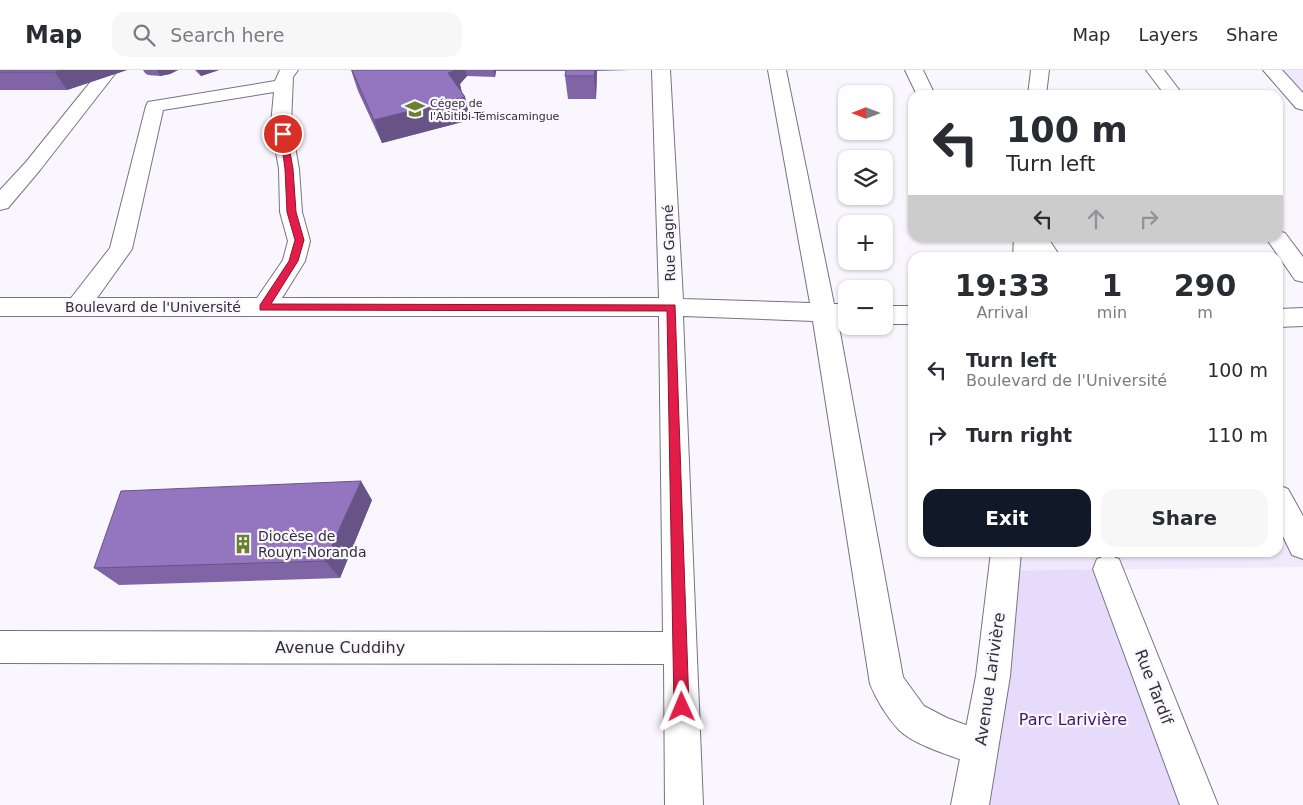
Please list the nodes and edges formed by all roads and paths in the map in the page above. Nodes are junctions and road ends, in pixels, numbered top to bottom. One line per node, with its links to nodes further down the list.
1 (109, 70): 13 (street)
2 (661, 70): 19 (street, Rue Gagné)
3 (777, 70): 20 (street)
4 (914, 70): 9 (street)
5 (1040, 70): 10 (street)
6 (1156, 70): 11 (street)
7 (1272, 70): 12 (street)
8 (286, 77): 17 (street); 18 (street)
9 (924, 90)
10 (1038, 90)
11 (1170, 90)
12 (1303, 104)
13 (0, 203)
14 (1280, 242): 15 (street)
15 (1303, 274)
16 (0, 307): 17 (street, Boulevard de l'Université)
17 (78, 307): 18 (street, Boulevard de l'Université)
18 (264, 307): 19 (street, Boulevard de l'Université)
19 (672, 307): 20 (street, Boulevard de l'Université); 30 (street, Rue Gagné)
20 (835, 313): 31 (street)
21 (893, 315): 22 (street)
22 (908, 316)
23 (1303, 317): 24 (street)
24 (1283, 318)
25 (1283, 507): 26 (street)
26 (1303, 545)
27 (1005, 557): 31 (street, Avenue Larivière)
28 (1108, 569): 34 (street, Rue Tardif)
29 (0, 646): 30 (street, Avenue Cuddihy)
30 (680, 648): 32 (street, Rue Gagné)
31 (980, 748): 33 (street, Avenue Larivière)
32 (684, 805)
33 (970, 805)
34 (1199, 805)

